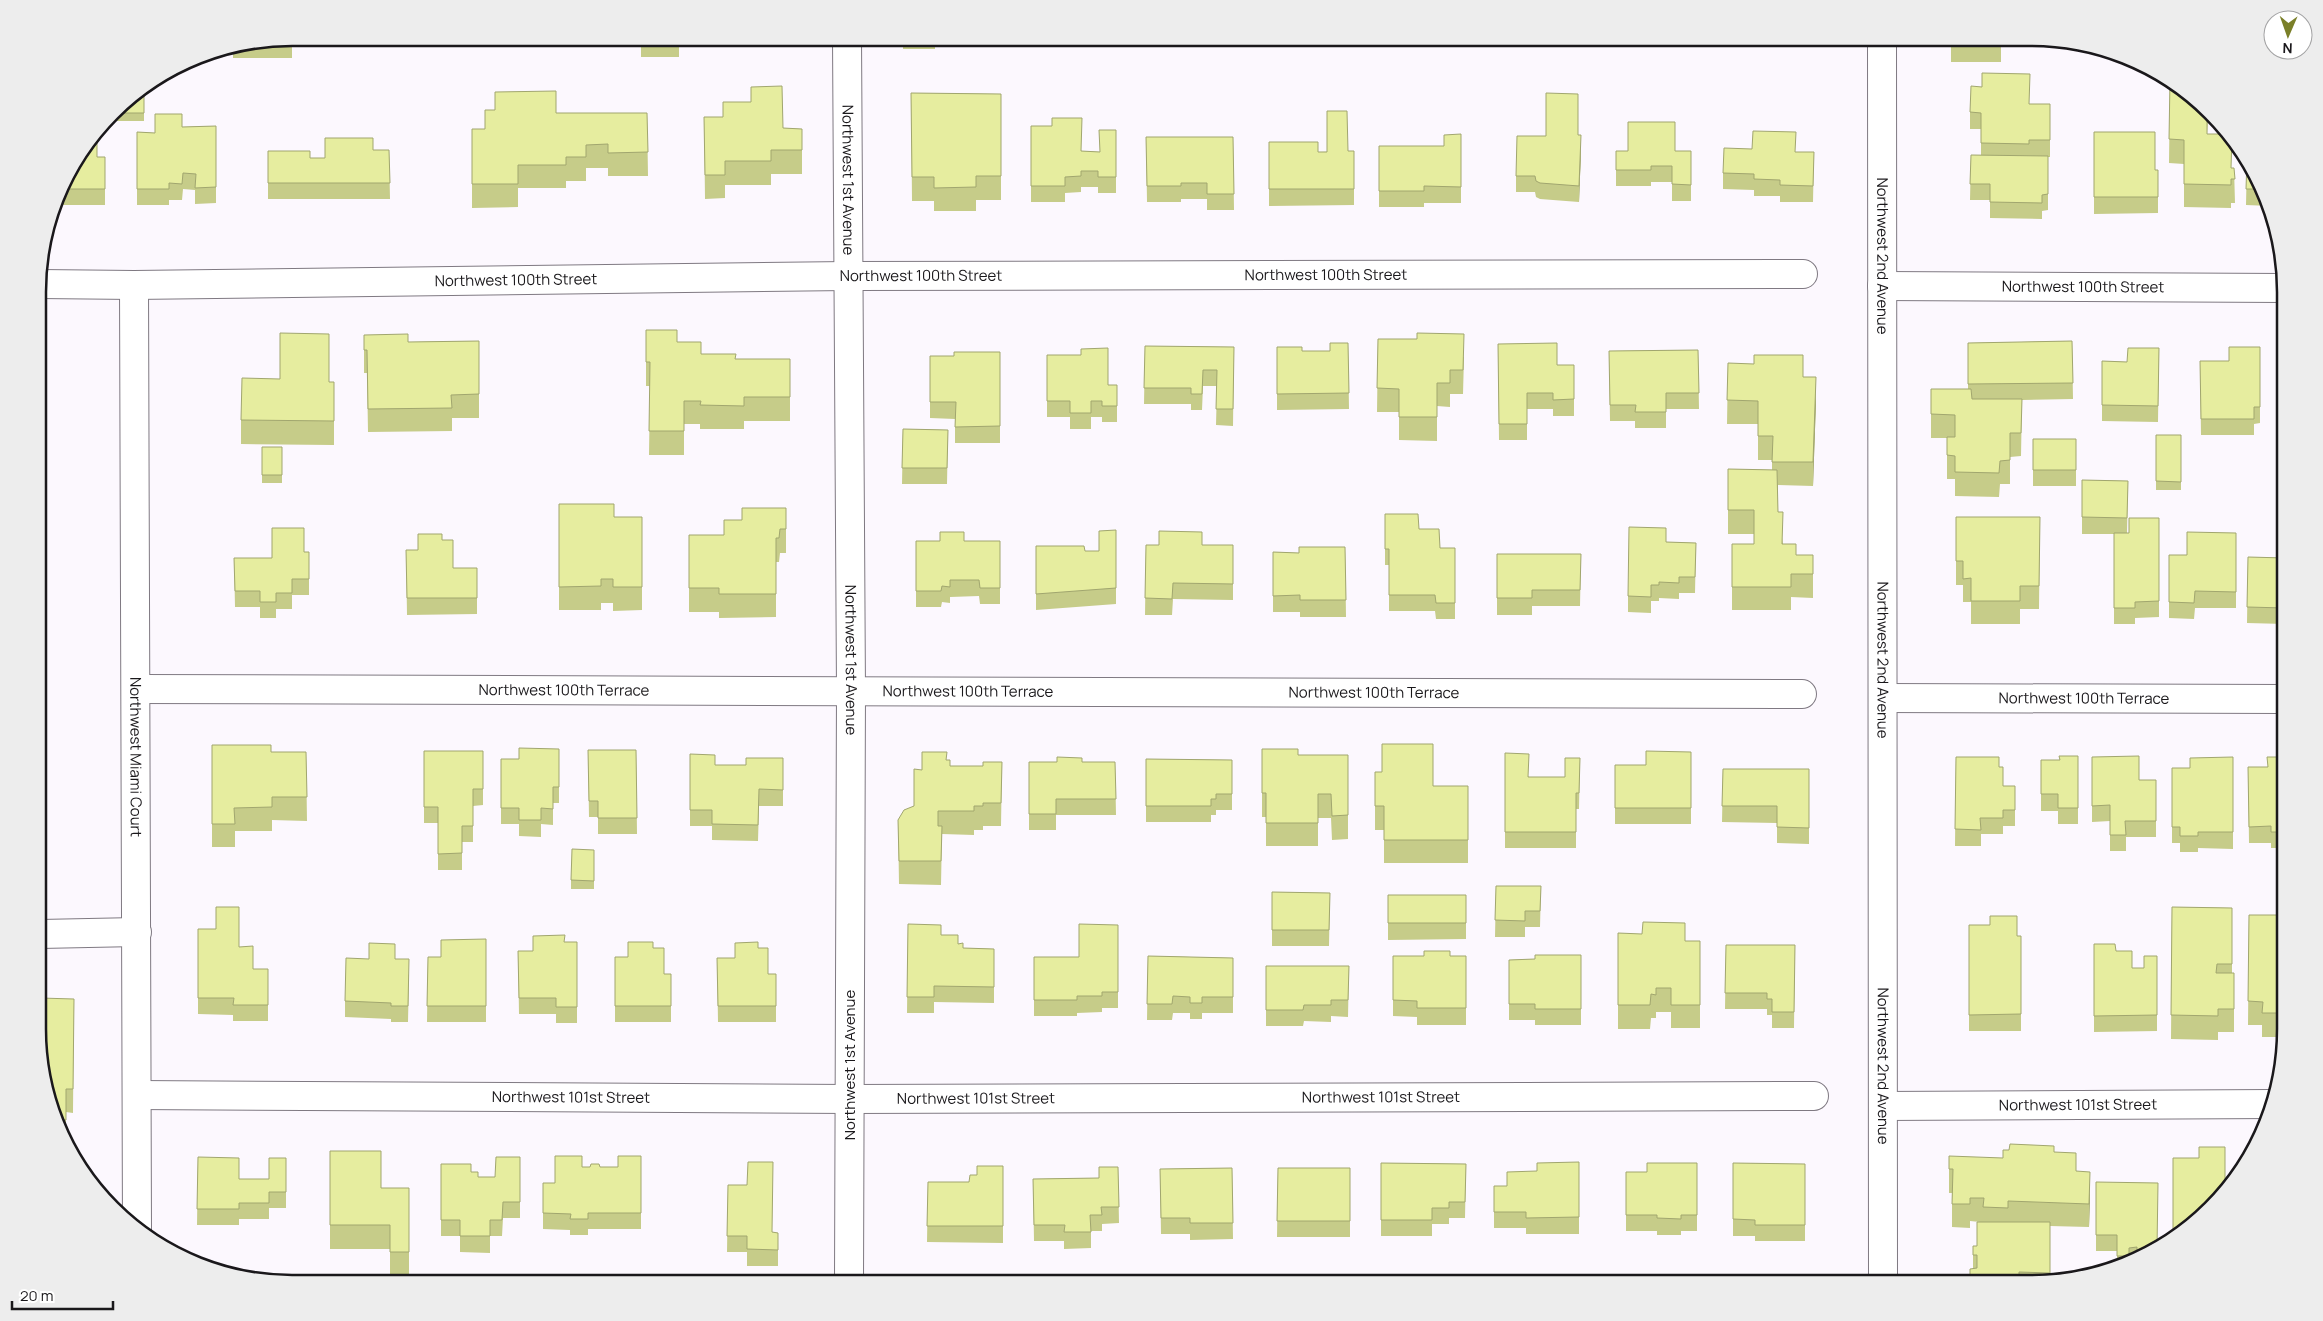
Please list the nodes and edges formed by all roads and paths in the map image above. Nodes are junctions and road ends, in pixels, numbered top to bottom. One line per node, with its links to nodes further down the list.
1 (847, 46): 4 (street, Northwest 1st Avenue)
2 (1882, 46): 7 (street, Northwest 2nd Avenue)
3 (1803, 274): 4 (street, Northwest 100th Street)
4 (847, 276): 6 (street, Northwest 100th Street); 10 (street, Northwest 1st Avenue)
5 (46, 284): 6 (street, Northwest 100th Street)
6 (134, 285): 9 (street, Northwest Miami Court)
7 (1882, 286): 8 (street, Northwest 100th Street); 12 (street, Northwest 2nd Avenue)
8 (2277, 288)
9 (136, 689): 10 (street, Northwest 100th Terrace); 14 (street, Northwest Miami Court)
10 (851, 690): 11 (street, Northwest 100th Terrace); 18 (street, Northwest 1st Avenue)
11 (1802, 694)
12 (1883, 698): 13 (street, Northwest 100th Terrace); 20 (street, Northwest 2nd Avenue)
13 (2277, 699)
14 (137, 932): 15 (street); 16 (street, Northwest Miami Court)
15 (46, 934)
16 (137, 1095): 18 (street, Northwest 101st Street); 21 (street, Northwest Miami Court)
17 (1814, 1096): 18 (street, Northwest 101st Street)
18 (850, 1099): 22 (street, Northwest 1st Avenue)
19 (2265, 1104): 20 (street, Northwest 101st Street)
20 (1883, 1106): 23 (street, Northwest 2nd Avenue)
21 (138, 1221)
22 (849, 1275)
23 (1883, 1275)

